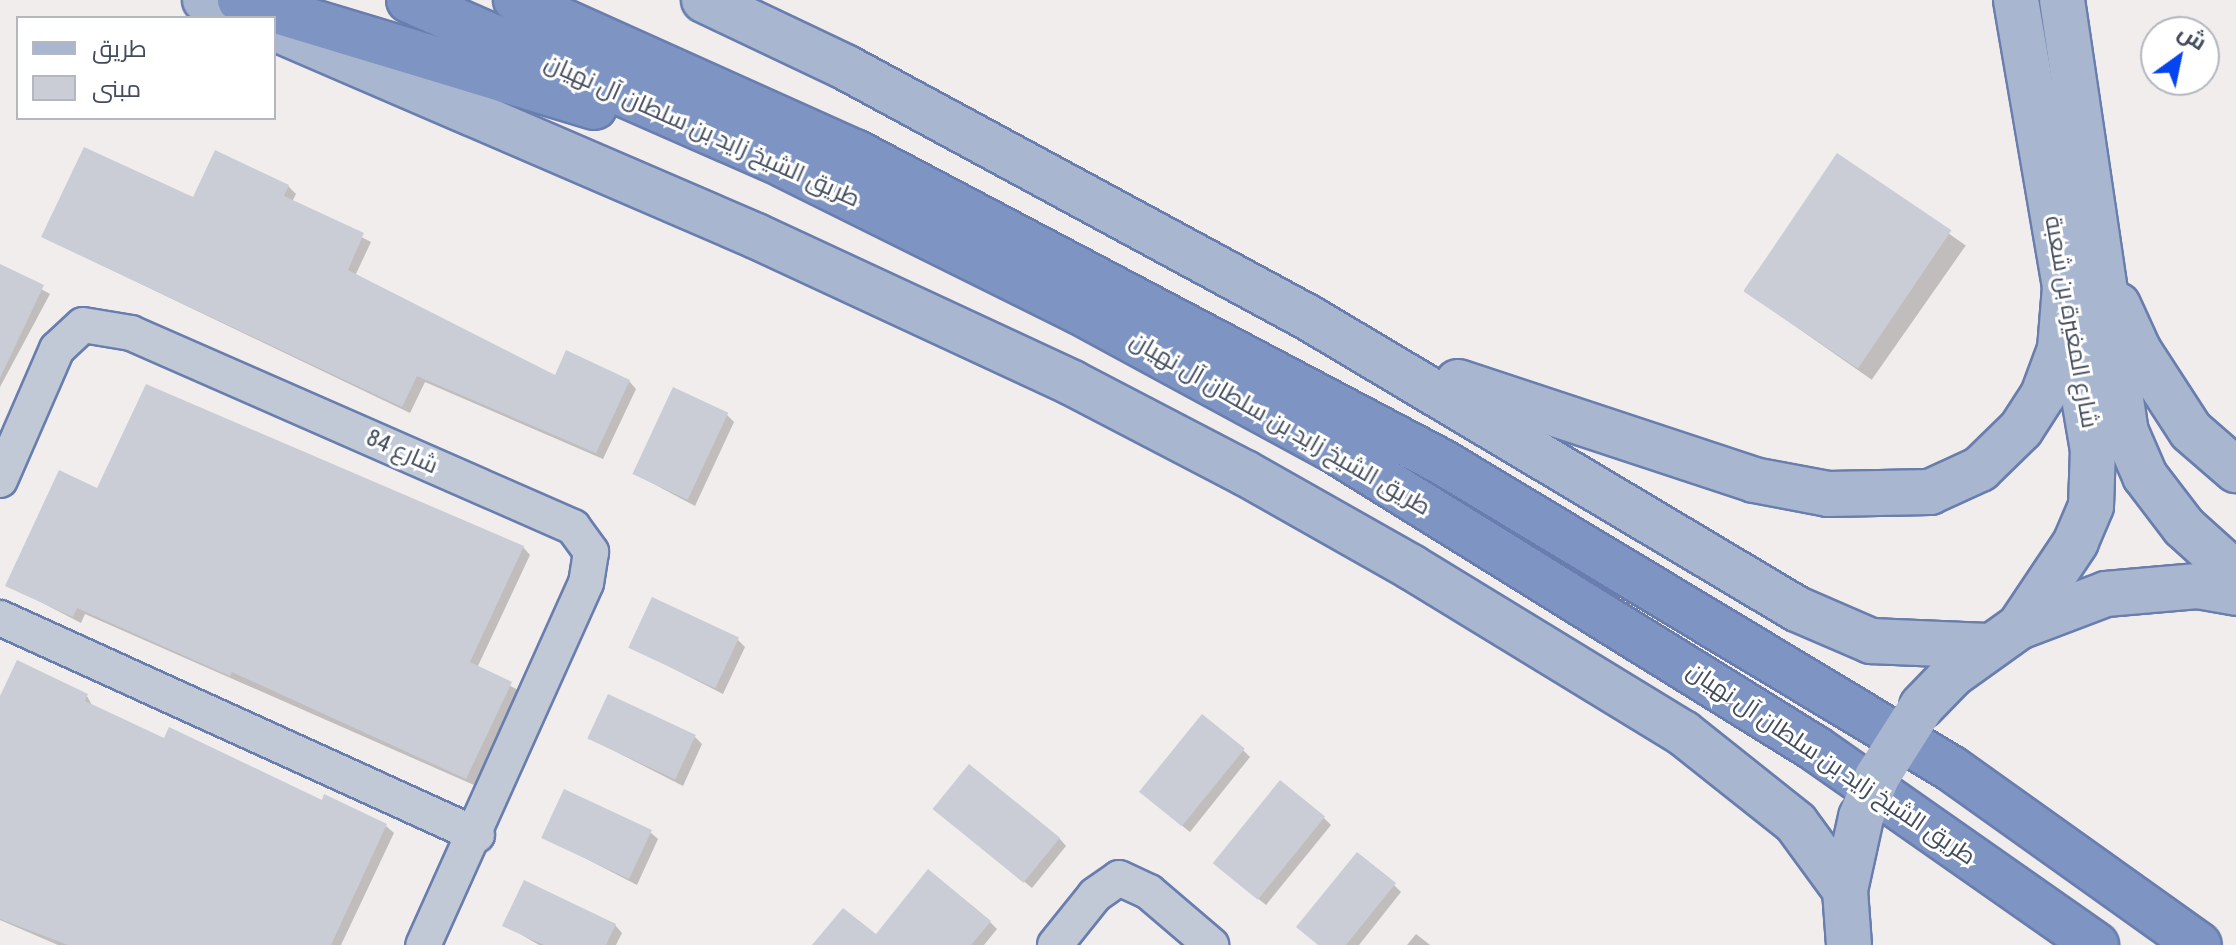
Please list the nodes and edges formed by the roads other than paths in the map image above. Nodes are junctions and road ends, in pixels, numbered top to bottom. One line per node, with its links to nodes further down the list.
1 (205, 0): 9 (main road)
2 (240, 0): 12 (highway)
3 (409, 0): 12 (highway, طريق الشيخ زايد بن سلطان آل نهيان)
4 (516, 0): 11 (highway, طريق الشيخ زايد بن سلطان آل نهيان)
5 (586, 0): 11 (highway)
6 (704, 0): 14 (main road)
7 (2016, 0): 13 (main road, شارع المغيرة بن شعبة)
8 (2062, 0): 13 (main road, شارع المغيرة بن شعبة)
9 (244, 16)
10 (276, 29): 22 (main road)
11 (855, 152): 28 (highway, طريق الشيخ زايد بن سلطان آل نهيان)
12 (784, 165): 27 (highway, طريق الشيخ زايد بن سلطان آل نهيان)
13 (2081, 273): 14 (main road); 15 (main road); 17 (main road, شارع المغيرة بن شعبة); 20 (main road, شارع المغيرة بن شعبة)
14 (1309, 318): 20 (main road)
15 (2236, 470)
16 (0, 480): 21 (street, شارع 84)
17 (2236, 574)
18 (2236, 593): 20 (main road)
19 (0, 618): 21 (street)
20 (2003, 637): 22 (main road, bridge)
21 (477, 835): 23 (street, شارع 84)
22 (1845, 890): 26 (main road)
23 (423, 945)
24 (1055, 945): 25 (street)
25 (1211, 945)
26 (1849, 945)
27 (2096, 945)
28 (2199, 945)

